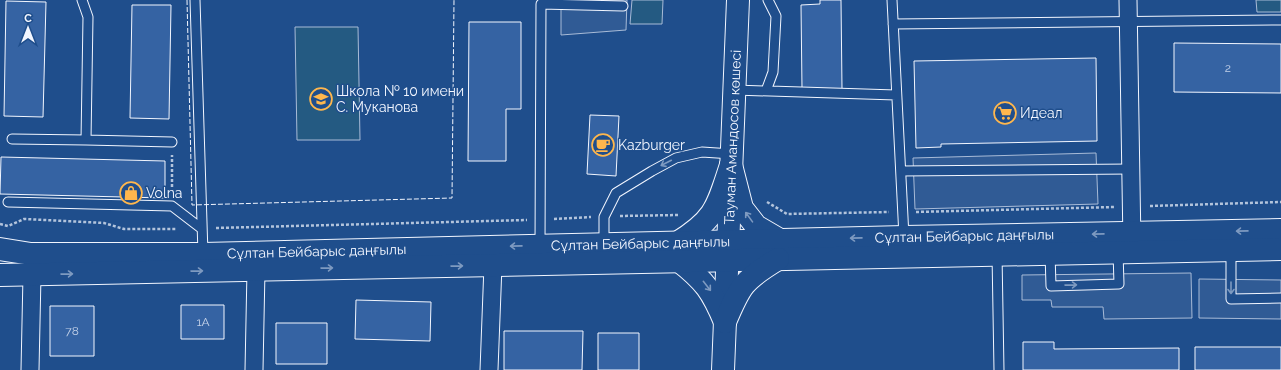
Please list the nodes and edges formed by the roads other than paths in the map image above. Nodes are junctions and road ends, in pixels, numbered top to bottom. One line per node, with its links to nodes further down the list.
1 (82, 0): 15 (lane)
2 (195, 0): 21 (lane)
3 (738, 0): 11 (main road, Тауман Амандосов көшесі)
4 (768, 0): 12 (lane)
5 (892, 0): 10 (lane)
6 (1128, 0): 9 (street)
7 (622, 6): 24 (lane)
8 (1281, 20): 9 (lane)
9 (1128, 21): 10 (lane); 18 (street)
10 (893, 24): 13 (lane)
11 (734, 90): 12 (lane); 17 (main road, Тауман Амандосов көшесі)
12 (766, 91): 13 (lane)
13 (896, 95): 19 (lane)
14 (12, 139): 15 (lane)
15 (86, 140): 16 (lane)
16 (172, 142)
17 (731, 160): 25 (lane, one-way to 25); 28 (main road, one-way to 17); 31 (main road, Тауман Амандосов көшесі); 32 (main road)
18 (1131, 169): 19 (lane); 26 (street)
19 (901, 171): 23 (lane)
20 (8, 202): 21 (lane)
21 (202, 229): 34 (lane)
22 (1281, 230): 26 (main road, Сұлтан Бейбарыс даңғылы, one-way to 26)
23 (904, 237): 26 (main road, Сұлтан Бейбарыс даңғылы, one-way to 23); 28 (main road, Сұлтан Бейбарыс даңғылы, one-way to 28)
24 (540, 245): 25 (main road, Сұлтан Бейбарыс даңғылы); 34 (main road, Сұлтан Бейбарыс даңғылы, one-way to 34)
25 (604, 245): 32 (main road, Сұлтан Бейбарыс даңғылы)
26 (1127, 246): 29 (main road, Сұлтан Бейбарыс даңғылы); 33 (main road, Сұлтан Бейбарыс даңғылы); 33 (lane, one-way to 26)
27 (0, 249): 34 (main road, Сұлтан Бейбарыс даңғылы)
28 (779, 249): 31 (main road, Сұлтан Бейбарыс даңғылы); 35 (main road, Сұлтан Бейбарыс даңғылы); 41 (main road)
29 (1231, 249): 30 (main road, Сұлтан Бейбарыс даңғылы); 40 (lane, one-way to 40)
30 (1281, 249)
31 (727, 250): 32 (main road, Сұлтан Бейбарыс даңғылы); 41 (main road, Тауман Амандосов көшесі)
32 (678, 252): 36 (main road, Сұлтан Бейбарыс даңғылы); 41 (main road, one-way to 41)
33 (1050, 253): 35 (main road, Сұлтан Бейбарыс даңғылы)
34 (203, 254)
35 (997, 254): 46 (lane)
36 (493, 265): 37 (main road, Сұлтан Бейбарыс даңғылы, one-way to 36); 44 (street)
37 (256, 270): 39 (main road, Сұлтан Бейбарыс даңғылы, one-way to 37); 43 (street)
38 (0, 274): 39 (main road, Сұлтан Бейбарыс даңғылы)
39 (32, 275): 42 (street)
40 (1281, 298)
41 (725, 322): 45 (main road, Тауман Амандосов көшесі)
42 (30, 370)
43 (254, 370)
44 (489, 370)
45 (723, 370)
46 (998, 370)

